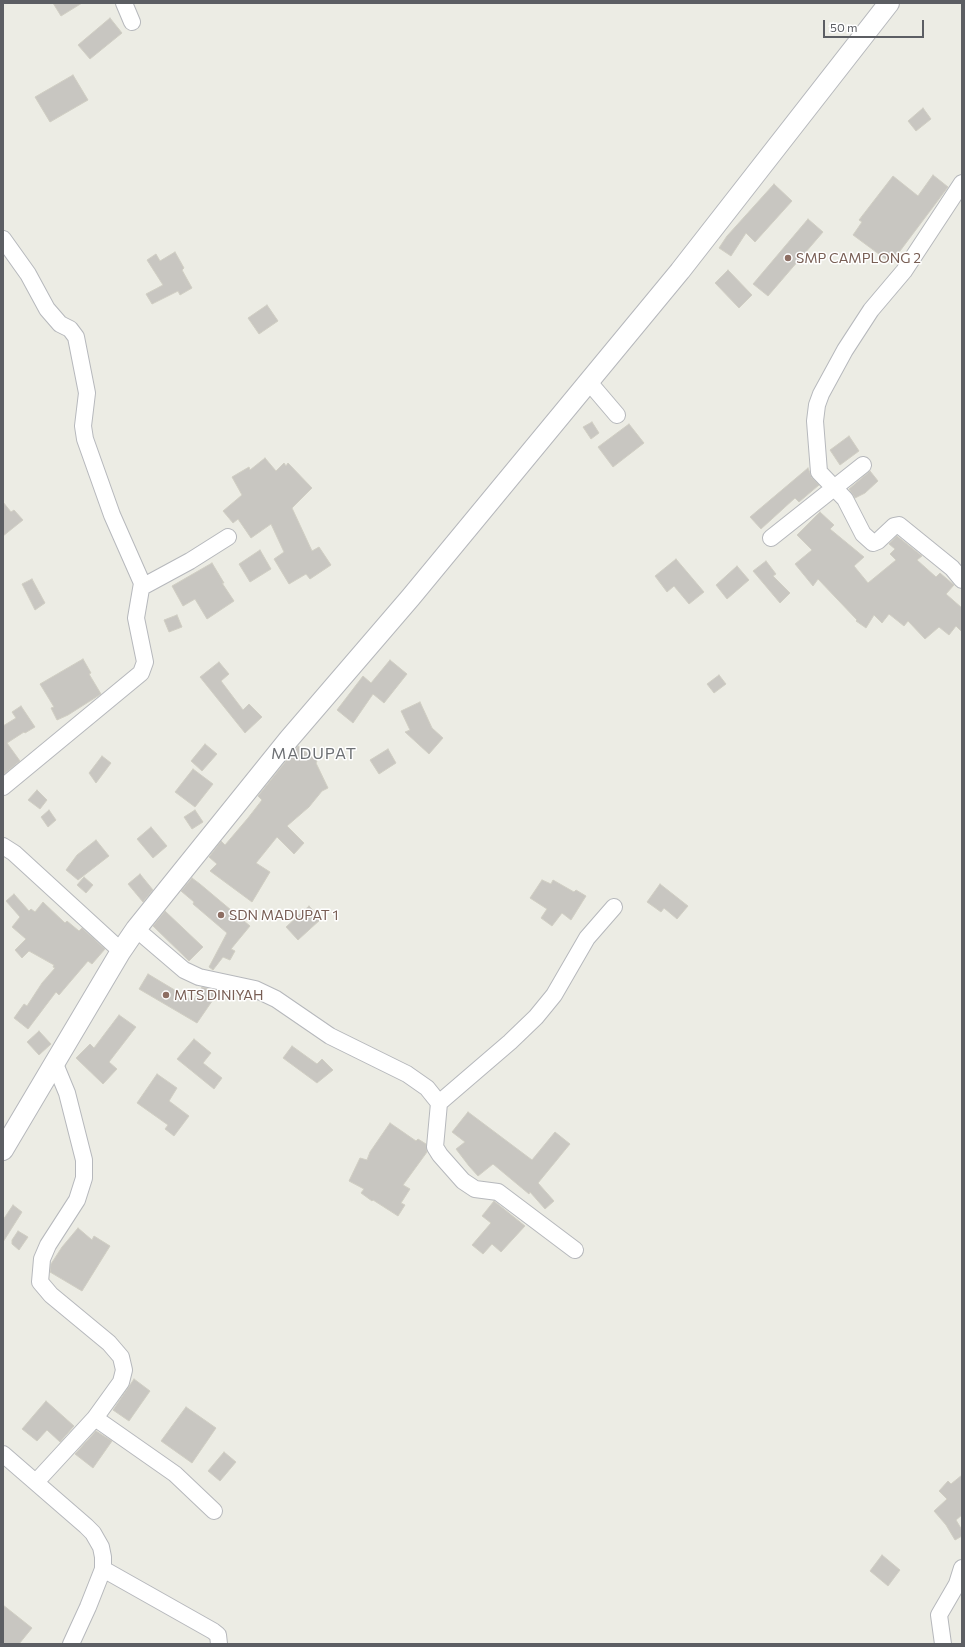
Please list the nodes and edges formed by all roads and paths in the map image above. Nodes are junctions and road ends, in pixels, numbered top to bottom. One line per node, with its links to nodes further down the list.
1 (124, 3): 3 (street)
2 (889, 3): 6 (street)
3 (132, 22)
4 (962, 183): 9 (street)
5 (3, 239): 13 (street)
6 (588, 381): 7 (street); 17 (street)
7 (617, 415)
8 (863, 465): 9 (street)
9 (833, 488): 11 (street); 12 (street)
10 (228, 537): 13 (street)
11 (771, 538)
12 (962, 580)
13 (142, 587): 14 (street)
14 (3, 787)
15 (3, 846): 18 (street)
16 (614, 907): 20 (street)
17 (136, 929): 18 (street); 20 (street)
18 (121, 951): 19 (street)
19 (56, 1064): 21 (street); 23 (street)
20 (439, 1103): 22 (street)
21 (3, 1150)
22 (576, 1250)
23 (96, 1418): 25 (street); 26 (street)
24 (3, 1454): 25 (street)
25 (36, 1482): 28 (street)
26 (214, 1511)
27 (962, 1568): 31 (street)
28 (103, 1569): 29 (street); 30 (street)
29 (71, 1644)
30 (219, 1644)
31 (943, 1644)

